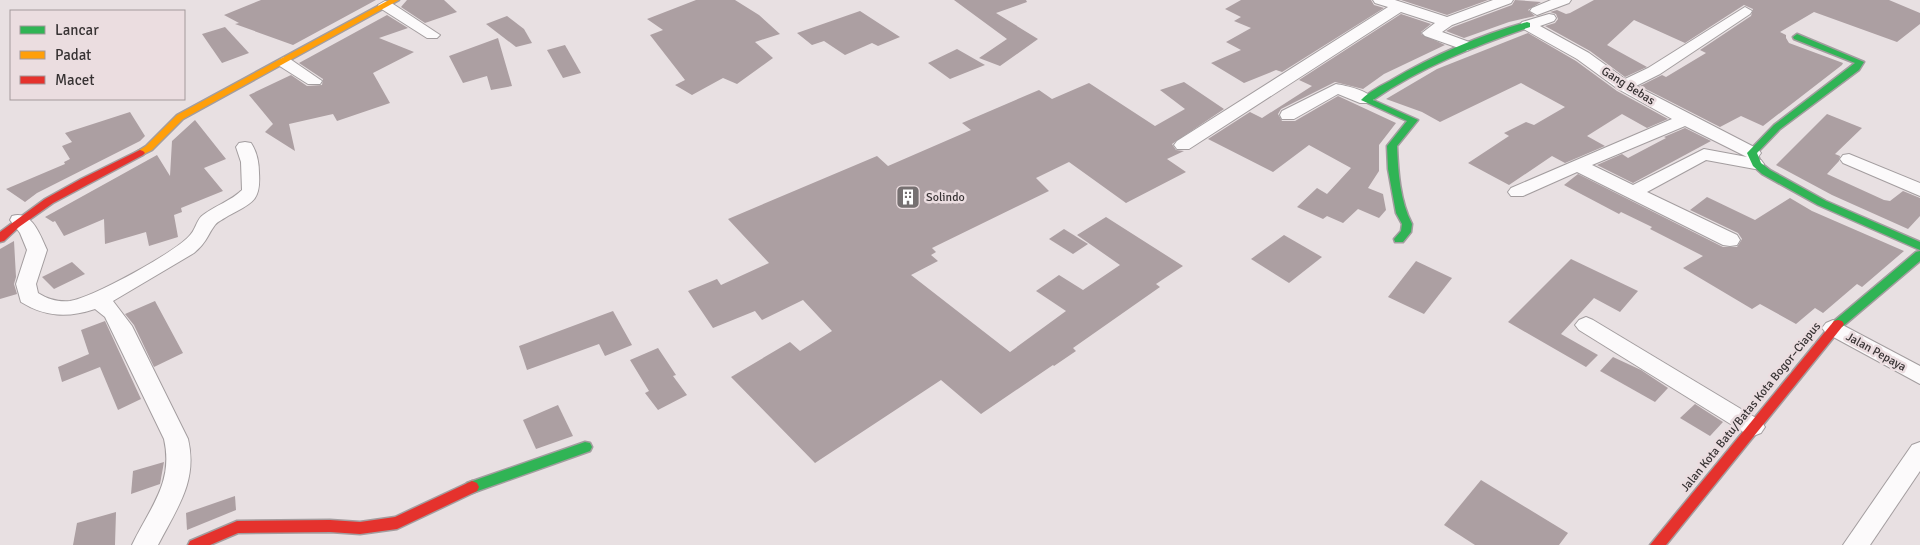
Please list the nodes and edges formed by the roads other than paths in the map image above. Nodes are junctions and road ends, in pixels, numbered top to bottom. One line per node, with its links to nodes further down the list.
1 (1380, 0): 5 (street)
2 (1506, 0): 7 (street)
3 (1564, 0): 8 (street)
4 (390, 2): 9 (street); 12 (street)
5 (1399, 7): 7 (street); 18 (street)
6 (1745, 11): 14 (street)
7 (1447, 22): 11 (street)
8 (1527, 25): 11 (street); 14 (street, Gang Bebas)
9 (432, 35)
10 (1796, 37): 20 (street)
11 (1467, 46): 15 (street)
12 (284, 62): 13 (street); 26 (street)
13 (314, 81)
14 (1624, 86): 17 (street, Gang Bebas)
15 (1366, 100): 16 (street); 28 (street)
16 (1288, 115)
17 (1684, 120): 20 (street, Gang Bebas); 22 (street)
18 (1183, 144)
19 (245, 147): 32 (street)
20 (1754, 159): 25 (street); 30 (street, Gang Bebas)
21 (1849, 159): 23 (street)
22 (1578, 165): 24 (street); 25 (street)
23 (1920, 190)
24 (1517, 192)
25 (1631, 192): 29 (street)
26 (19, 220): 27 (street); 32 (street)
27 (0, 238)
28 (1399, 239)
29 (1730, 240)
30 (1920, 246)
31 (1920, 255): 34 (street, Jalan Kota Batu/Batas Kota Bogor–Ciapus)
32 (100, 301): 39 (street)
33 (1586, 325): 36 (street)
34 (1833, 328): 35 (street, Jalan Pepaya); 36 (street, Jalan Kota Batu/Batas Kota Bogor–Ciapus)
35 (1920, 376)
36 (1753, 427): 41 (street, Jalan Kota Batu/Batas Kota Bogor–Ciapus)
37 (585, 447): 40 (street)
38 (1920, 452): 42 (street)
39 (145, 545)
40 (195, 545)
41 (1656, 545)
42 (1856, 545)

